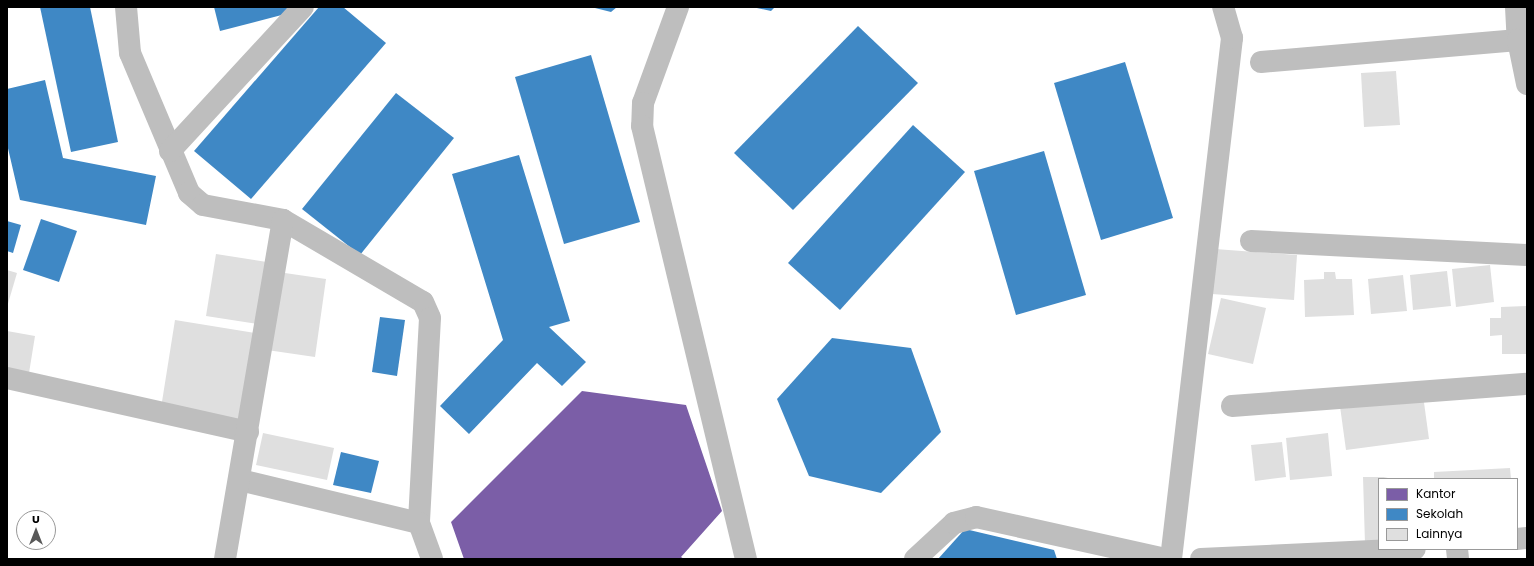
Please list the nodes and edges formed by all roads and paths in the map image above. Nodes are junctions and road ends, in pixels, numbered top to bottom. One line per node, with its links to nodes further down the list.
1 (126, 7): 9 (street)
2 (303, 7): 9 (street)
3 (678, 7): 22 (street)
4 (1223, 7): 25 (street)
5 (1516, 7): 6 (street)
6 (1522, 39): 7 (street); 8 (street)
7 (1261, 62)
8 (1527, 84)
9 (170, 151): 10 (street)
10 (283, 220): 16 (street); 18 (street)
11 (1251, 241): 12 (street)
12 (1527, 255)
13 (7, 378): 16 (street)
14 (1527, 384): 15 (street)
15 (1232, 406)
16 (248, 432): 17 (street)
17 (240, 480): 18 (street); 20 (street)
18 (419, 523): 21 (street)
19 (1394, 550): 26 (street)
20 (225, 559)
21 (432, 559)
22 (746, 559)
23 (915, 559): 24 (street)
24 (1165, 559)
25 (1171, 559)
26 (1201, 559)

